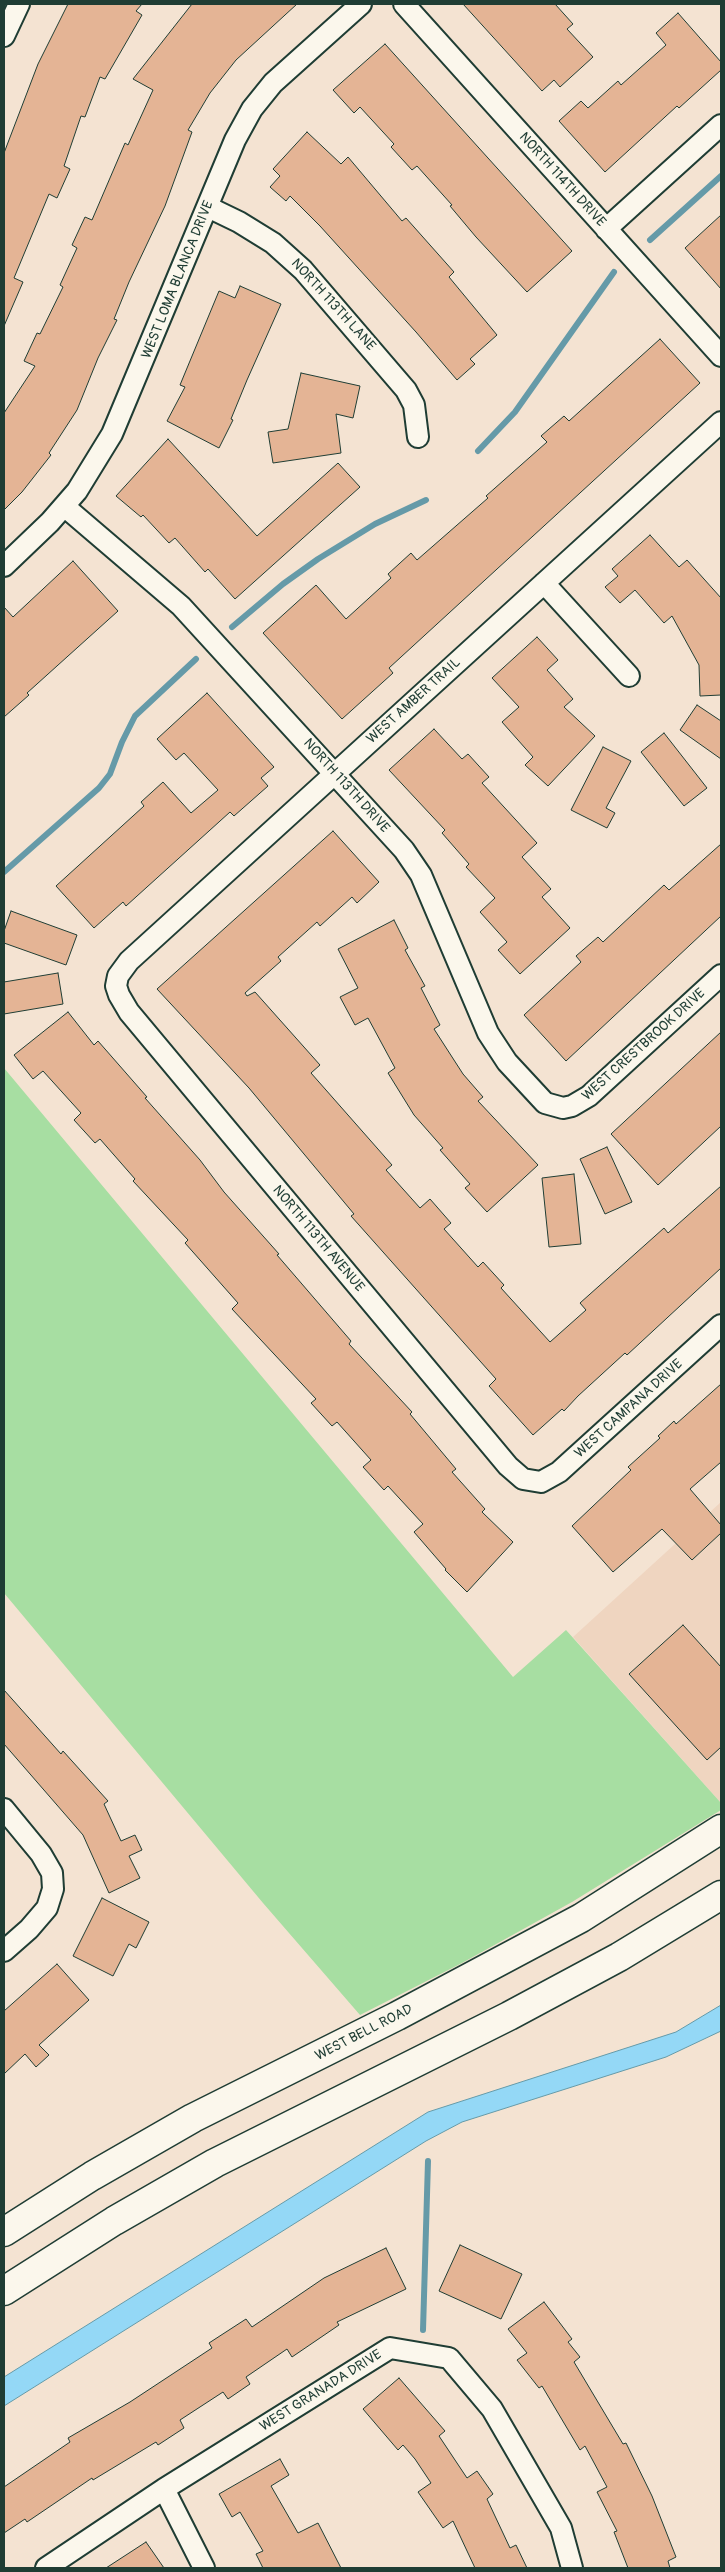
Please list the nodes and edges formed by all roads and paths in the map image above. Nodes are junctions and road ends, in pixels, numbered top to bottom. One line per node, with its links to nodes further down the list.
1 (19, 4): 4 (street)
2 (361, 4): 6 (street, WEST LOMA BLANCA DRIVE)
3 (404, 4): 7 (street, NORTH 114TH DRIVE)
4 (4, 36)
5 (721, 125): 7 (street)
6 (208, 208): 10 (street, NORTH 113TH LANE); 11 (street, WEST LOMA BLANCA DRIVE)
7 (606, 229): 8 (street, NORTH 114TH DRIVE)
8 (721, 356)
9 (721, 422): 13 (street, WEST AMBER TRAIL)
10 (418, 437)
11 (64, 506): 12 (street, WEST LOMA BLANCA DRIVE); 15 (street, NORTH 113TH DRIVE)
12 (4, 566)
13 (544, 583): 14 (street); 15 (street, WEST AMBER TRAIL)
14 (629, 676)
15 (334, 773): 17 (street, WEST AMBER TRAIL); 18 (street, NORTH 113TH DRIVE)
16 (721, 975): 18 (street, WEST CRESTBROOK DRIVE)
17 (116, 986): 20 (street, NORTH 113TH AVENUE)
18 (563, 1108)
19 (721, 1325): 20 (street, WEST CAMPANA DRIVE)
20 (531, 1482)
21 (4, 1809): 24 (street)
22 (721, 1829): 25 (main road, WEST BELL ROAD)
23 (721, 1896): 26 (main road)
24 (4, 1952)
25 (4, 2232)
26 (4, 2291)
27 (164, 2490): 28 (street, WEST GRANADA DRIVE); 29 (street); 30 (street, WEST GRANADA DRIVE)
28 (46, 2568)
29 (204, 2568)
30 (572, 2568)

